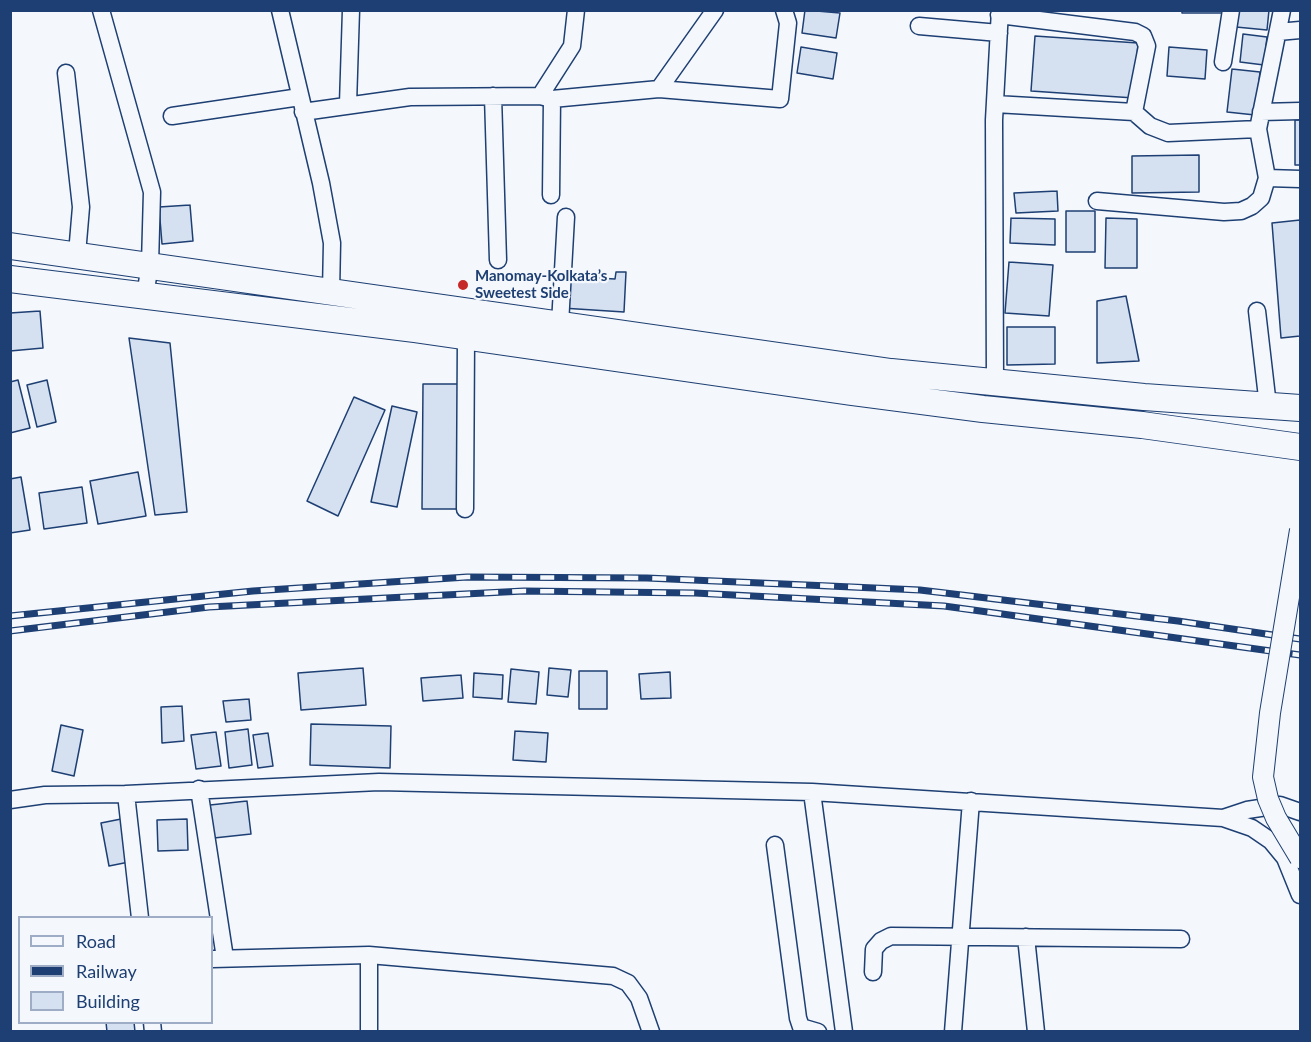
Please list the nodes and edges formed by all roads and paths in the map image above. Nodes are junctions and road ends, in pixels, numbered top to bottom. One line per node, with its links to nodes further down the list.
1 (101, 10): 35 (street)
2 (280, 10): 19 (street)
3 (351, 10): 20 (street)
4 (576, 10): 18 (street)
5 (715, 10): 16 (street)
6 (784, 10): 16 (street)
7 (1231, 10): 14 (street)
8 (1282, 10): 12 (street)
9 (999, 13): 13 (street); 23 (street)
10 (919, 26): 13 (street)
11 (1300, 30): 12 (street)
12 (1278, 32): 24 (street)
13 (999, 33): 21 (street)
14 (1222, 62)
15 (66, 73): 33 (street)
16 (659, 89): 18 (street)
17 (493, 96): 18 (street); 20 (street); 34 (street)
18 (546, 97): 29 (street)
19 (302, 104): 20 (street); 25 (street); 37 (street)
20 (348, 104)
21 (995, 104): 23 (street); 42 (street)
22 (1300, 111): 24 (street)
23 (1134, 112): 26 (street)
24 (1262, 112): 26 (street)
25 (172, 116)
26 (1257, 129): 27 (street)
27 (1267, 178): 28 (street); 30 (street)
28 (1300, 179)
29 (551, 195)
30 (1097, 201)
31 (567, 217): 40 (street)
32 (10, 246): 33 (main road)
33 (76, 254): 35 (main road)
34 (498, 260)
35 (150, 264): 37 (main road); 38 (street)
36 (10, 279): 38 (main road)
37 (331, 292): 40 (main road)
38 (145, 296): 41 (main road)
39 (1257, 311): 44 (street)
40 (560, 324): 42 (main road)
41 (466, 338): 46 (main road); 48 (street)
42 (995, 383): 43 (main road)
43 (1144, 397): 44 (main road); 46 (main road)
44 (1268, 406): 45 (main road)
45 (1300, 408)
46 (1142, 425): 47 (main road)
47 (1300, 447)
48 (465, 509)
49 (1300, 530): 58 (street, bridge)
50 (199, 789): 51 (street); 52 (street); 65 (street)
51 (812, 792): 54 (street); 67 (street)
52 (126, 794): 53 (street); 60 (street)
53 (10, 800)
54 (971, 801): 56 (street); 61 (street)
55 (1300, 812): 56 (street)
56 (1223, 818): 59 (street)
57 (775, 845): 70 (street)
58 (1300, 858)
59 (1300, 895)
60 (140, 916)
61 (961, 937): 62 (street); 66 (street); 72 (street)
62 (1026, 937): 63 (street); 73 (street)
63 (1181, 939)
64 (369, 955): 65 (street); 68 (street); 69 (street)
65 (218, 958)
66 (873, 972)
67 (844, 1031): 71 (street)
68 (369, 1032)
69 (651, 1032)
70 (818, 1032)
71 (826, 1032)
72 (953, 1032)
73 (1036, 1032)

